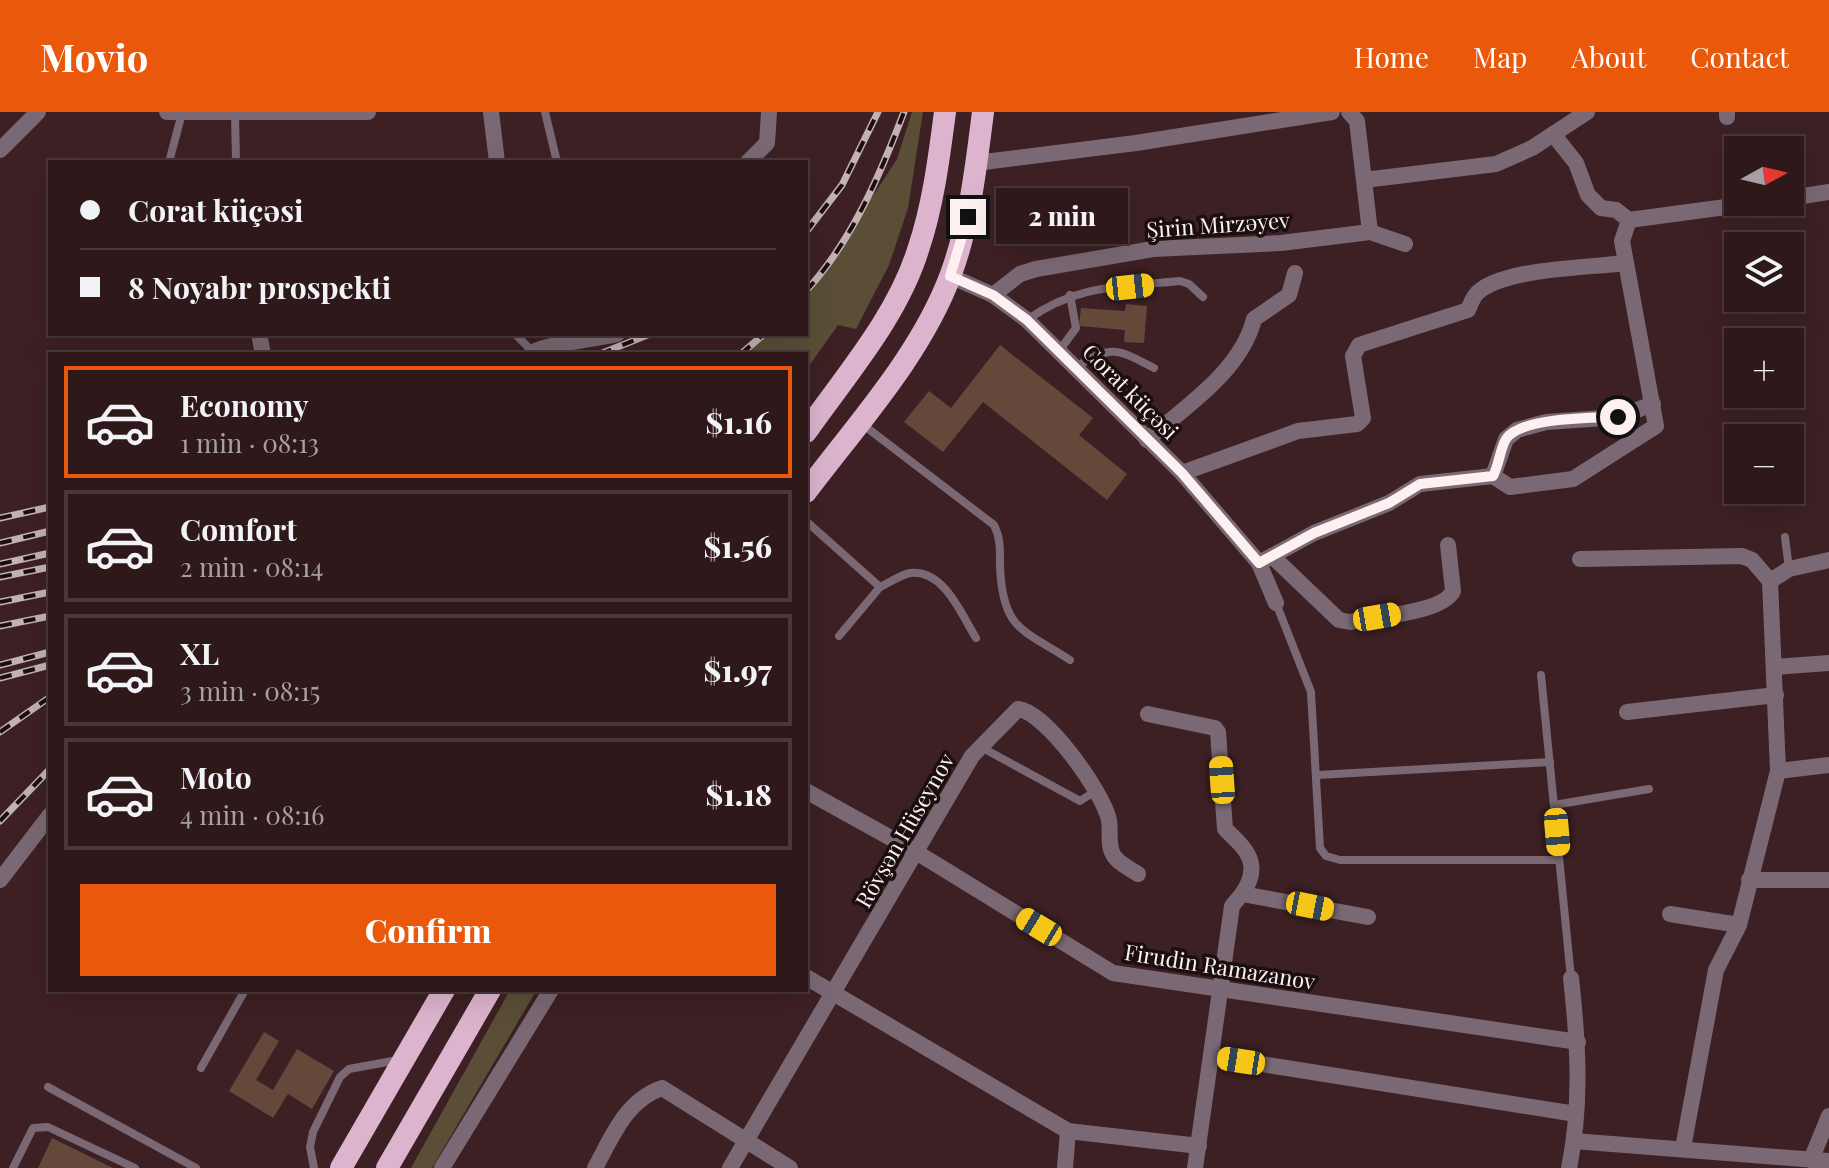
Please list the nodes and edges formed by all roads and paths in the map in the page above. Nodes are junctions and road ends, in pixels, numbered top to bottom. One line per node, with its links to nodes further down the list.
1 (38, 112): 16 (street)
2 (167, 112): 13 (street)
3 (368, 112): 14 (street)
4 (474, 112): 5 (street)
5 (492, 112): 19 (street)
6 (545, 112): 20 (lane)
7 (769, 112): 21 (street)
8 (945, 112): 46 (highway)
9 (984, 112): 22 (highway)
10 (1332, 112): 22 (street)
11 (1349, 112): 23 (street)
12 (1587, 112): 15 (street)
13 (182, 113): 14 (street); 17 (lane)
14 (235, 114): 18 (lane)
15 (1553, 134): 23 (street); 27 (street)
16 (0, 150)
17 (170, 160)
18 (236, 160)
19 (497, 160)
20 (557, 160)
21 (750, 160)
22 (976, 163): 32 (highway)
23 (1364, 180): 28 (street)
24 (1829, 192): 25 (street)
25 (1804, 196)
26 (1724, 207): 27 (street)
27 (1629, 220): 30 (street)
28 (1370, 232): 29 (street, Şirin Mirzəyev); 33 (street, Şirin Mirzəyev)
29 (1405, 244)
30 (1625, 263): 44 (street); 48 (street)
31 (1295, 273): 47 (street)
32 (950, 276): 33 (street, Corat küçəsi); 45 (highway)
33 (993, 295): 36 (street, Corat küçəsi)
34 (1070, 295): 35 (lane); 36 (lane); 39 (lane)
35 (1203, 297)
36 (1027, 320): 39 (street, Corat küçəsi)
37 (517, 336): 40 (lane)
38 (608, 336): 41 (street)
39 (1059, 351): 42 (street, Corat küçəsi)
40 (531, 352)
41 (536, 352)
42 (1076, 367): 43 (lane); 47 (street, Corat küçəsi)
43 (1154, 368)
44 (1653, 404): 49 (street); 49 (street)
45 (858, 421): 50 (highway); 63 (lane)
46 (808, 429)
47 (1147, 440): 48 (street, Corat küçəsi)
48 (1182, 473): 55 (street, Corat küçəsi)
49 (1493, 476): 55 (street)
50 (808, 489)
51 (808, 523): 59 (lane)
52 (1785, 537): 57 (lane)
53 (1448, 545): 55 (street)
54 (1580, 559): 58 (street)
55 (1265, 560): 60 (street, Corat küçəsi)
56 (1829, 560): 57 (street)
57 (1789, 569): 58 (street)
58 (1770, 581): 65 (street)
59 (880, 587): 61 (lane); 62 (lane)
60 (1276, 603): 74 (lane)
61 (839, 636)
62 (976, 638)
63 (1070, 660)
64 (1829, 663): 65 (street)
65 (1775, 667): 67 (street)
66 (1541, 675): 71 (lane)
67 (1776, 695): 68 (street); 73 (street)
68 (1627, 712)
69 (1148, 714): 86 (street)
70 (981, 747): 76 (lane); 76 (street, Rövşən Hüseynov); 80 (street, Rövşən Hüseynov)
71 (1550, 762): 74 (lane); 78 (lane)
72 (1829, 765): 73 (street)
73 (1778, 771): 84 (street)
74 (1318, 775): 81 (lane)
75 (1649, 789): 78 (lane)
76 (1097, 790): 82 (street, Rövşən Hüseynov)
77 (808, 792): 80 (street, Firudin Ramazanov)
78 (1554, 805): 81 (lane)
79 (48, 818): 83 (street)
80 (916, 852): 92 (street, Firudin Ramazanov); 97 (street, Rövşən Hüseynov)
81 (1559, 860): 91 (lane)
82 (1138, 874)
83 (0, 880)
84 (1749, 880): 85 (street); 89 (street)
85 (1829, 880)
86 (1242, 894): 88 (street); 92 (street)
87 (1670, 914): 89 (street)
88 (1368, 917)
89 (1739, 925): 109 (street)
90 (808, 978): 97 (street)
91 (1571, 978): 98 (street)
92 (1220, 988): 98 (street, Firudin Ramazanov); 99 (street)
93 (244, 992): 101 (lane)
94 (443, 992): 100 (highway)
95 (489, 992): 117 (highway)
96 (550, 992): 118 (street)
97 (835, 994): 105 (street); 106 (street, Rövşən Hüseynov)
98 (1578, 1042): 103 (street)
99 (1211, 1056): 103 (street); 108 (street)
100 (407, 1058): 115 (lane); 116 (highway)
101 (201, 1068)
102 (48, 1087): 114 (lane)
103 (1576, 1114): 107 (street)
104 (1829, 1116): 110 (street)
105 (1068, 1131): 108 (street); 122 (street)
106 (749, 1141): 119 (street); 120 (street, Rövşən Hüseynov); 121 (street)
107 (1574, 1141): 109 (street); 124 (street)
108 (1199, 1146): 123 (street)
109 (1683, 1148): 110 (street)
110 (1811, 1160): 111 (street)
111 (1829, 1161)
112 (13, 1168): 113 (lane)
113 (135, 1168)
114 (196, 1168)
115 (314, 1168)
116 (341, 1168)
117 (387, 1168)
118 (442, 1168)
119 (595, 1168)
120 (730, 1168)
121 (790, 1168)
122 (1065, 1168)
123 (1195, 1168)
124 (1569, 1168)

